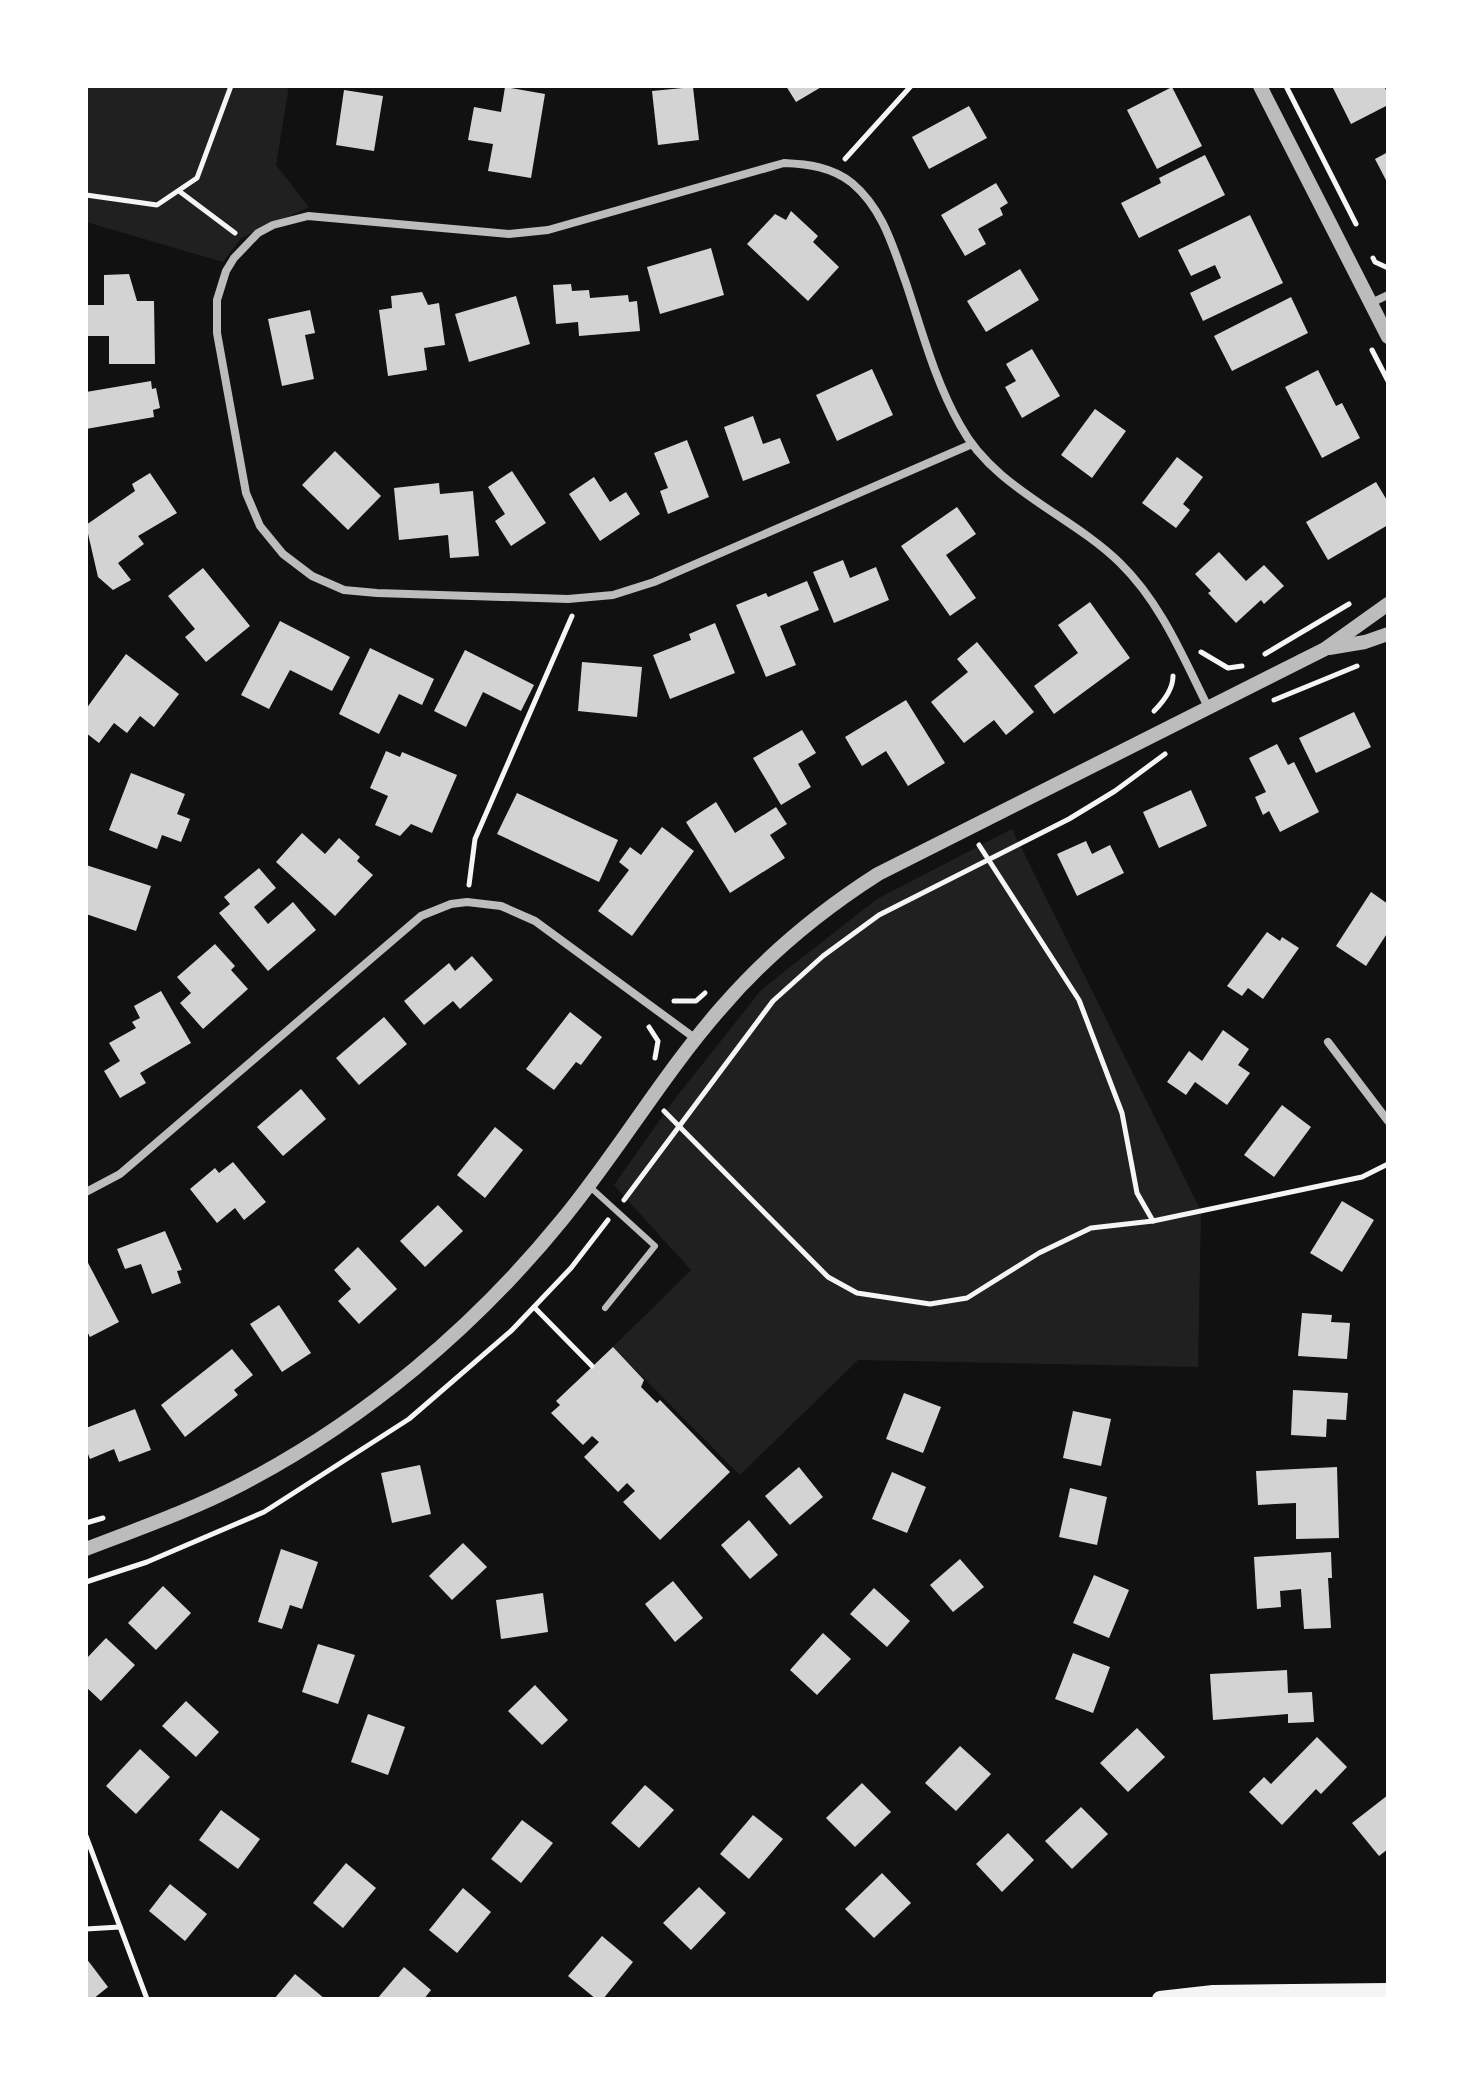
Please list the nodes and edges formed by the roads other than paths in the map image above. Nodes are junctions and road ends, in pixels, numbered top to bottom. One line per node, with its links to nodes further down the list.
1 (1260, 86): 3 (street)
2 (1388, 295): 3 (street)
3 (1371, 303): 4 (street)
4 (1388, 337)
5 (972, 444): 5 (street); 9 (street)
6 (1388, 604): 8 (street)
7 (1388, 634): 8 (street)
8 (1325, 649): 9 (street)
9 (1208, 707): 10 (street)
10 (696, 1039): 13 (street); 14 (street)
11 (1328, 1042): 12 (street)
12 (1388, 1121)
13 (588, 1185): 15 (lane); 16 (street)
14 (86, 1192)
15 (605, 1308)
16 (86, 1549)
17 (1388, 1991): 18 (main road)
18 (1160, 1999)

